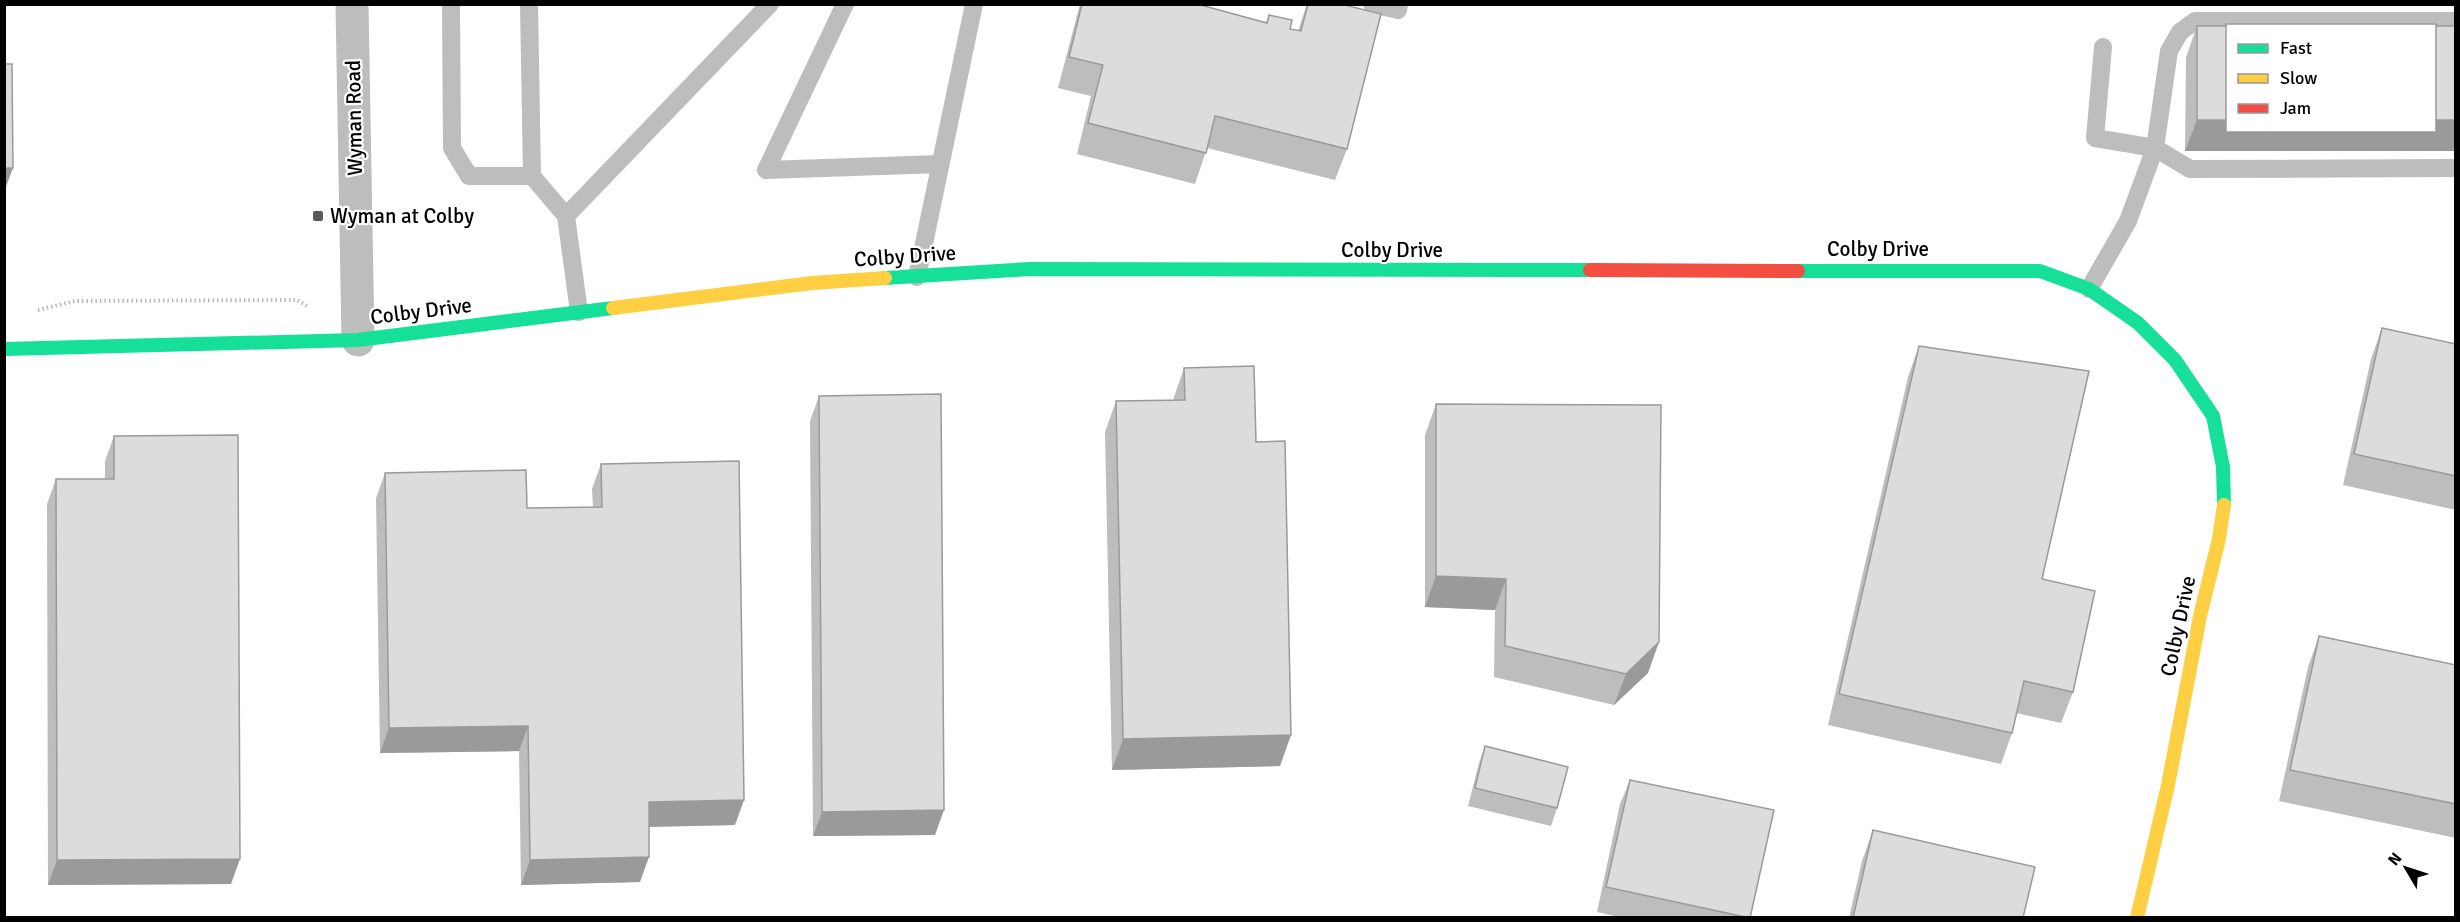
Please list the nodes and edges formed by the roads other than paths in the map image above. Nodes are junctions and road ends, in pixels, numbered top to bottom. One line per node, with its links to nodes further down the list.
1 (352, 4): 19 (street, Wyman Road)
2 (451, 4): 14 (lane)
3 (529, 4): 14 (lane)
4 (770, 4): 15 (lane)
5 (845, 4): 12 (lane)
6 (974, 4): 12 (lane)
7 (1372, 4): 8 (lane)
8 (1399, 4)
9 (2456, 21): 11 (lane)
10 (2103, 47): 11 (lane)
11 (2155, 147): 13 (lane); 17 (lane)
12 (940, 164): 16 (lane)
13 (2456, 168)
14 (532, 176): 15 (lane)
15 (566, 216): 18 (lane)
16 (917, 277): 17 (street, Colby Drive); 18 (street, Colby Drive)
17 (2090, 289): 21 (street, Colby Drive)
18 (579, 312): 19 (street, Colby Drive)
19 (358, 340): 20 (street, Colby Drive)
20 (4, 349)
21 (2136, 918)

